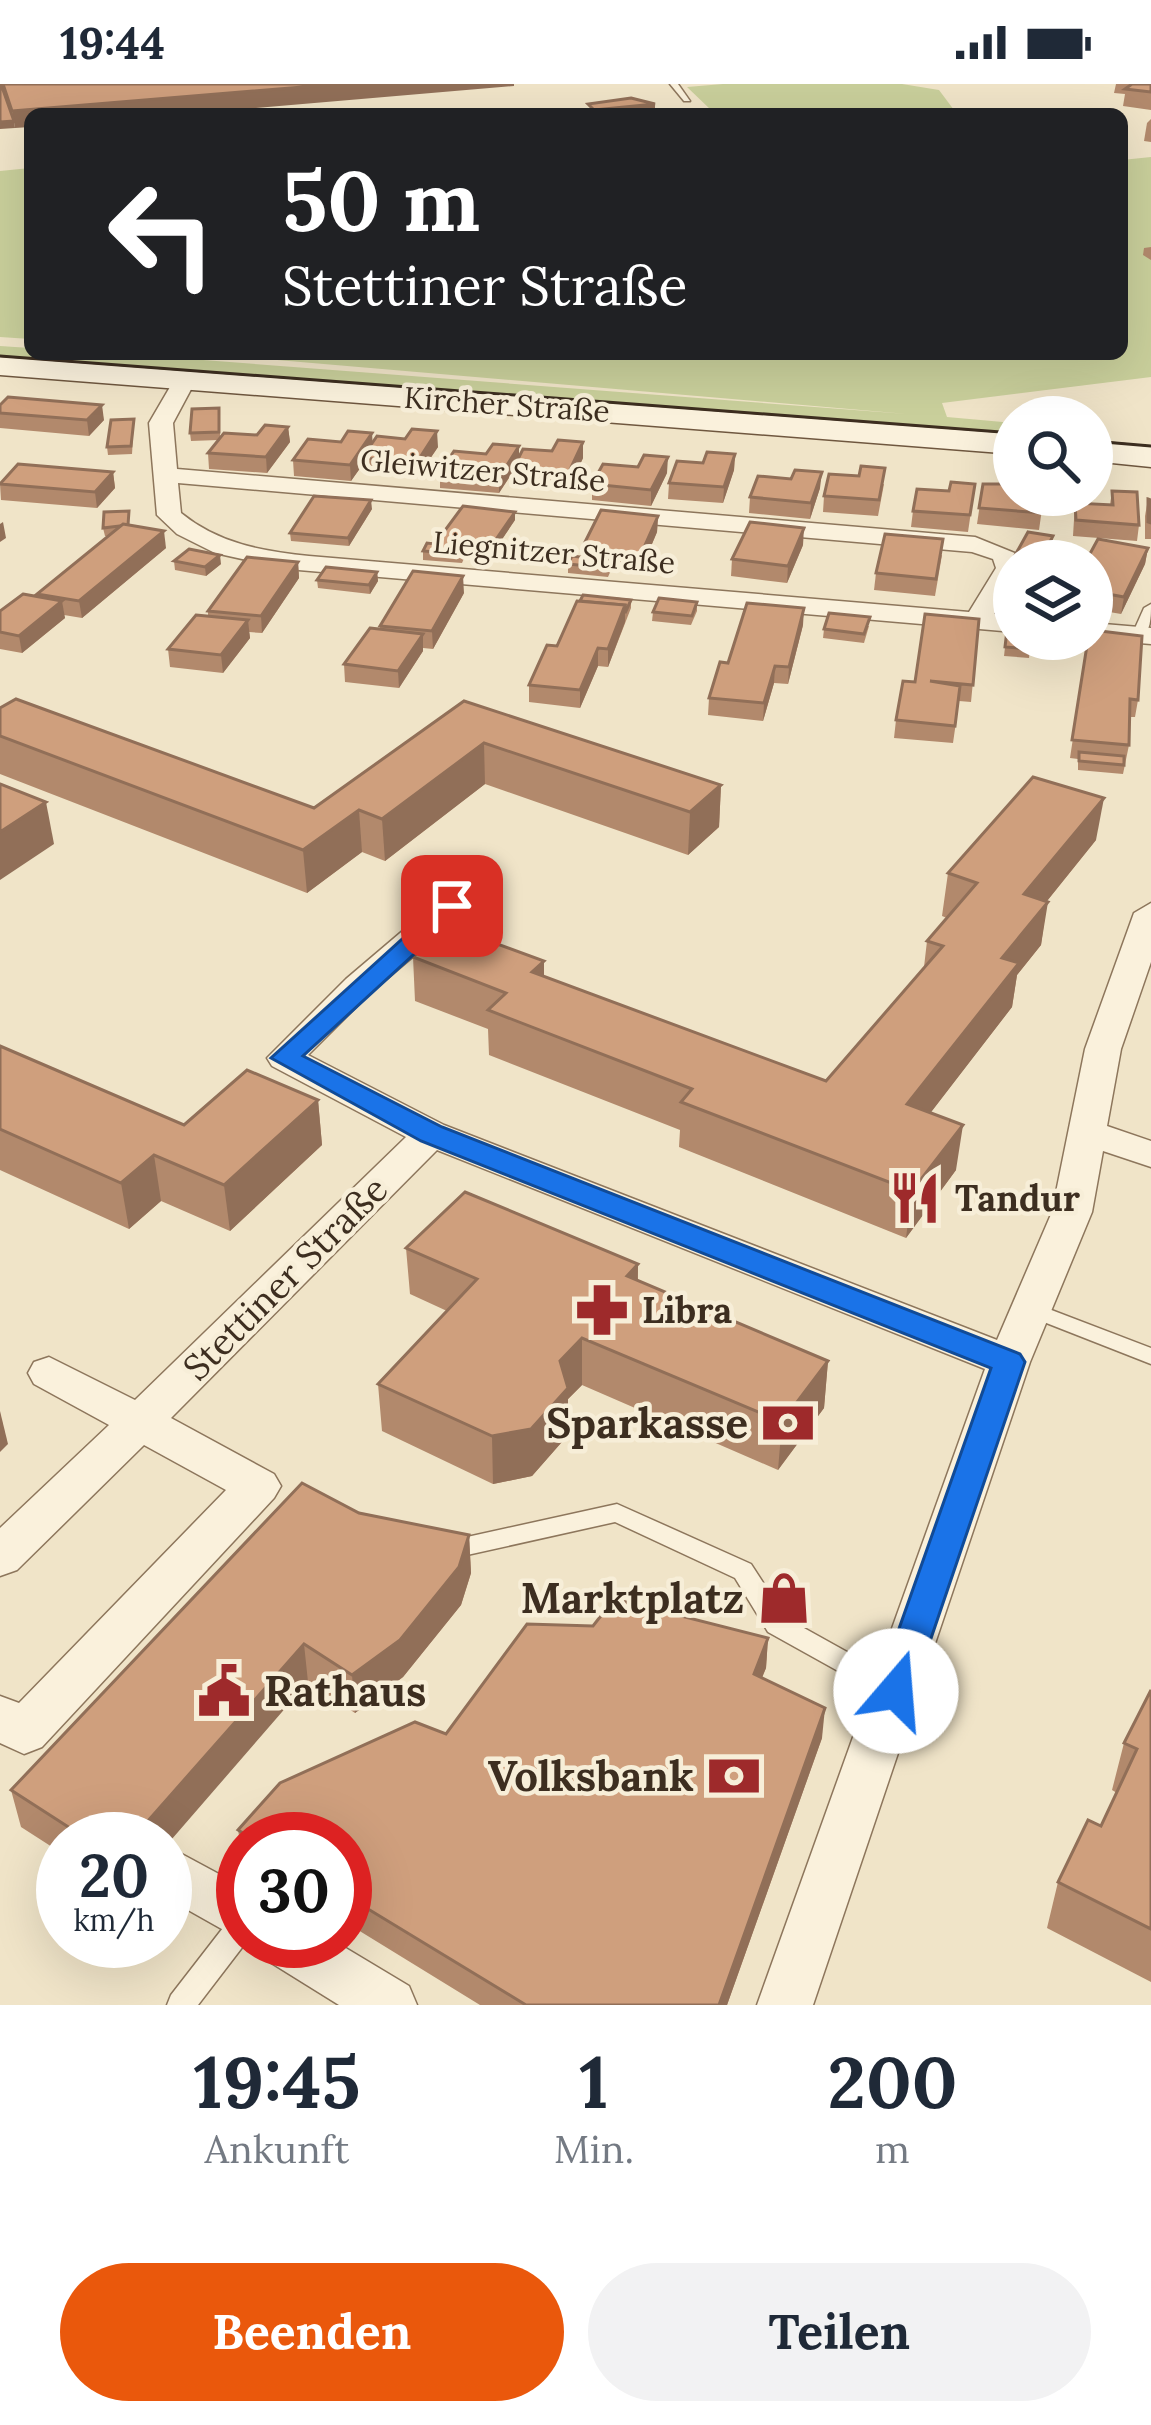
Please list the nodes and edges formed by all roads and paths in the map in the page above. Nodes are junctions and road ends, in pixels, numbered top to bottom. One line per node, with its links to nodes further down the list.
1 (674, 84): 2 (lane)
2 (687, 99)
3 (0, 366): 4 (main road, Kircher Straße)
4 (185, 380): 5 (main road, Kircher Straße); 8 (street, Liegnitzer Straße)
5 (993, 442)
6 (1113, 453): 7 (main road)
7 (1151, 458)
8 (165, 475): 10 (street, Liegnitzer Straße); 10 (street, Gleiwitzer Straße)
9 (1151, 608): 13 (lane)
10 (976, 622): 11 (street, Liegnitzer Straße)
11 (993, 623)
12 (1113, 633): 13 (street)
13 (1145, 636)
14 (484, 879): 17 (street)
15 (1151, 914): 16 (street)
16 (1090, 1133): 18 (street); 19 (street)
17 (431, 1134): 21 (street); 23 (street, Stettiner Straße)
18 (1151, 1154)
19 (1033, 1310): 20 (lane); 21 (street)
20 (1151, 1356)
21 (1009, 1362): 26 (street)
22 (49, 1373): 23 (street)
23 (140, 1422): 25 (street, Stettiner Straße); 27 (street)
24 (433, 1544): 26 (lane)
25 (0, 1557)
26 (896, 1691): 32 (street)
27 (20, 1741)
28 (216, 1958): 30 (lane)
29 (328, 1968): 31 (street)
30 (182, 2005)
31 (388, 2005)
32 (785, 2005)

